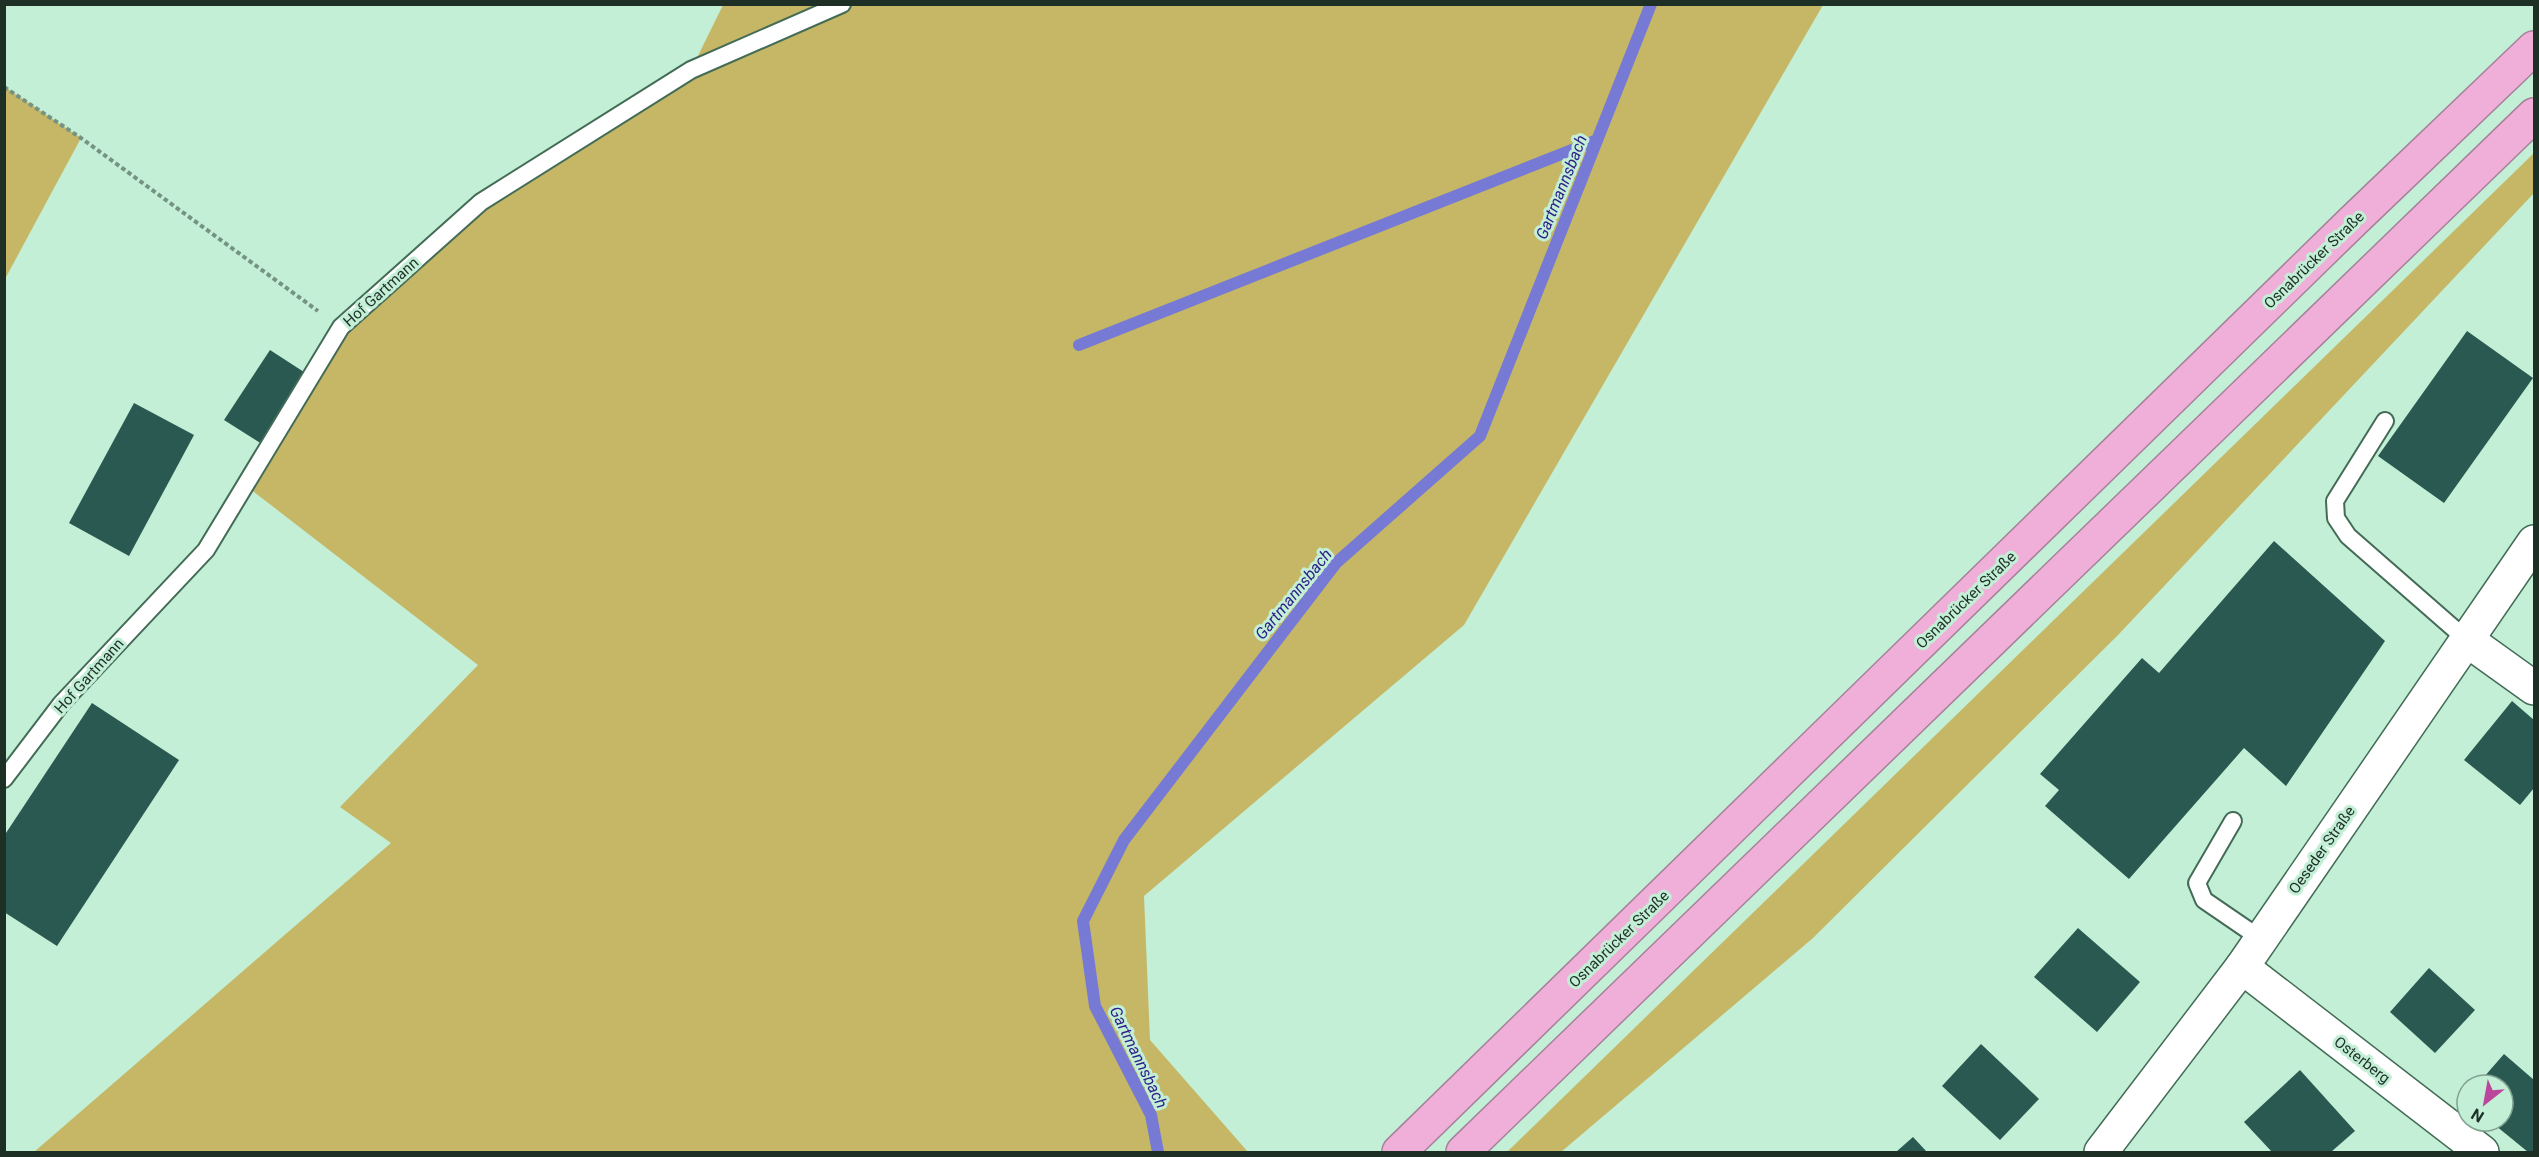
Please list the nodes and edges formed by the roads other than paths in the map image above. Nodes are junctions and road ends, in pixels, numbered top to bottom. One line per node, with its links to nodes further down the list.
1 (842, 4): 8 (lane, Hof Gartmann)
2 (2535, 48): 12 (highway, Osnabrücker Straße)
3 (2535, 116): 13 (highway)
4 (2385, 421): 6 (lane)
5 (2535, 542): 6 (street, Oeseder Straße)
6 (2467, 640): 7 (street); 10 (street, Oeseder Straße)
7 (2535, 688)
8 (4, 779)
9 (2233, 821): 10 (lane)
10 (2261, 939): 11 (street, Oeseder Straße)
11 (2242, 967): 14 (street, Oeseder Straße); 15 (street, Osterberg)
12 (1399, 1152)
13 (1463, 1152)
14 (2101, 1152)
15 (2482, 1152)

